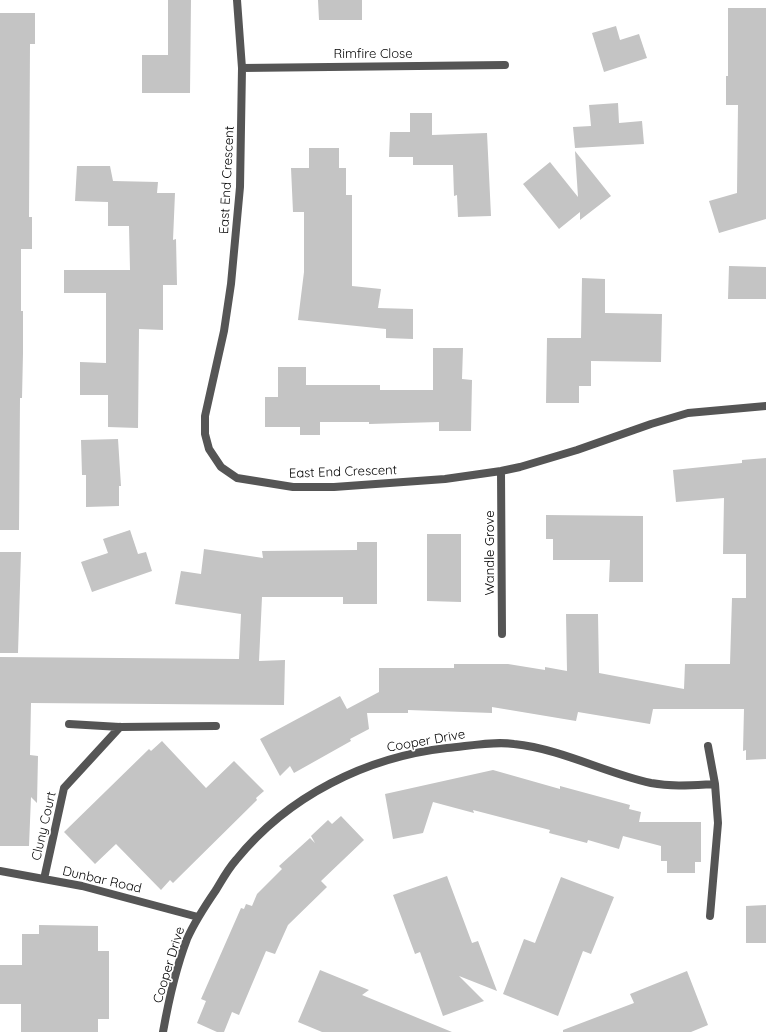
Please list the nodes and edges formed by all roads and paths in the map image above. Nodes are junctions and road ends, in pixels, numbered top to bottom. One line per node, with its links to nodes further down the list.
1 (236, 0): 3 (street, East End Crescent)
2 (505, 65): 3 (street, Rimfire Close)
3 (242, 68): 5 (street, East End Crescent)
4 (766, 406): 5 (street, East End Crescent)
5 (501, 471): 6 (street, Wandle Grove)
6 (502, 634)
7 (69, 724): 9 (street)
8 (216, 726): 9 (street)
9 (120, 727): 13 (street, Cluny Court)
10 (708, 746): 11 (street)
11 (715, 784): 14 (street); 15 (street, Cooper Drive)
12 (0, 871): 13 (street, Dunbar Road)
13 (44, 879): 15 (street, Dunbar Road)
14 (710, 916)
15 (198, 917): 16 (street, Cooper Drive)
16 (163, 1032)

